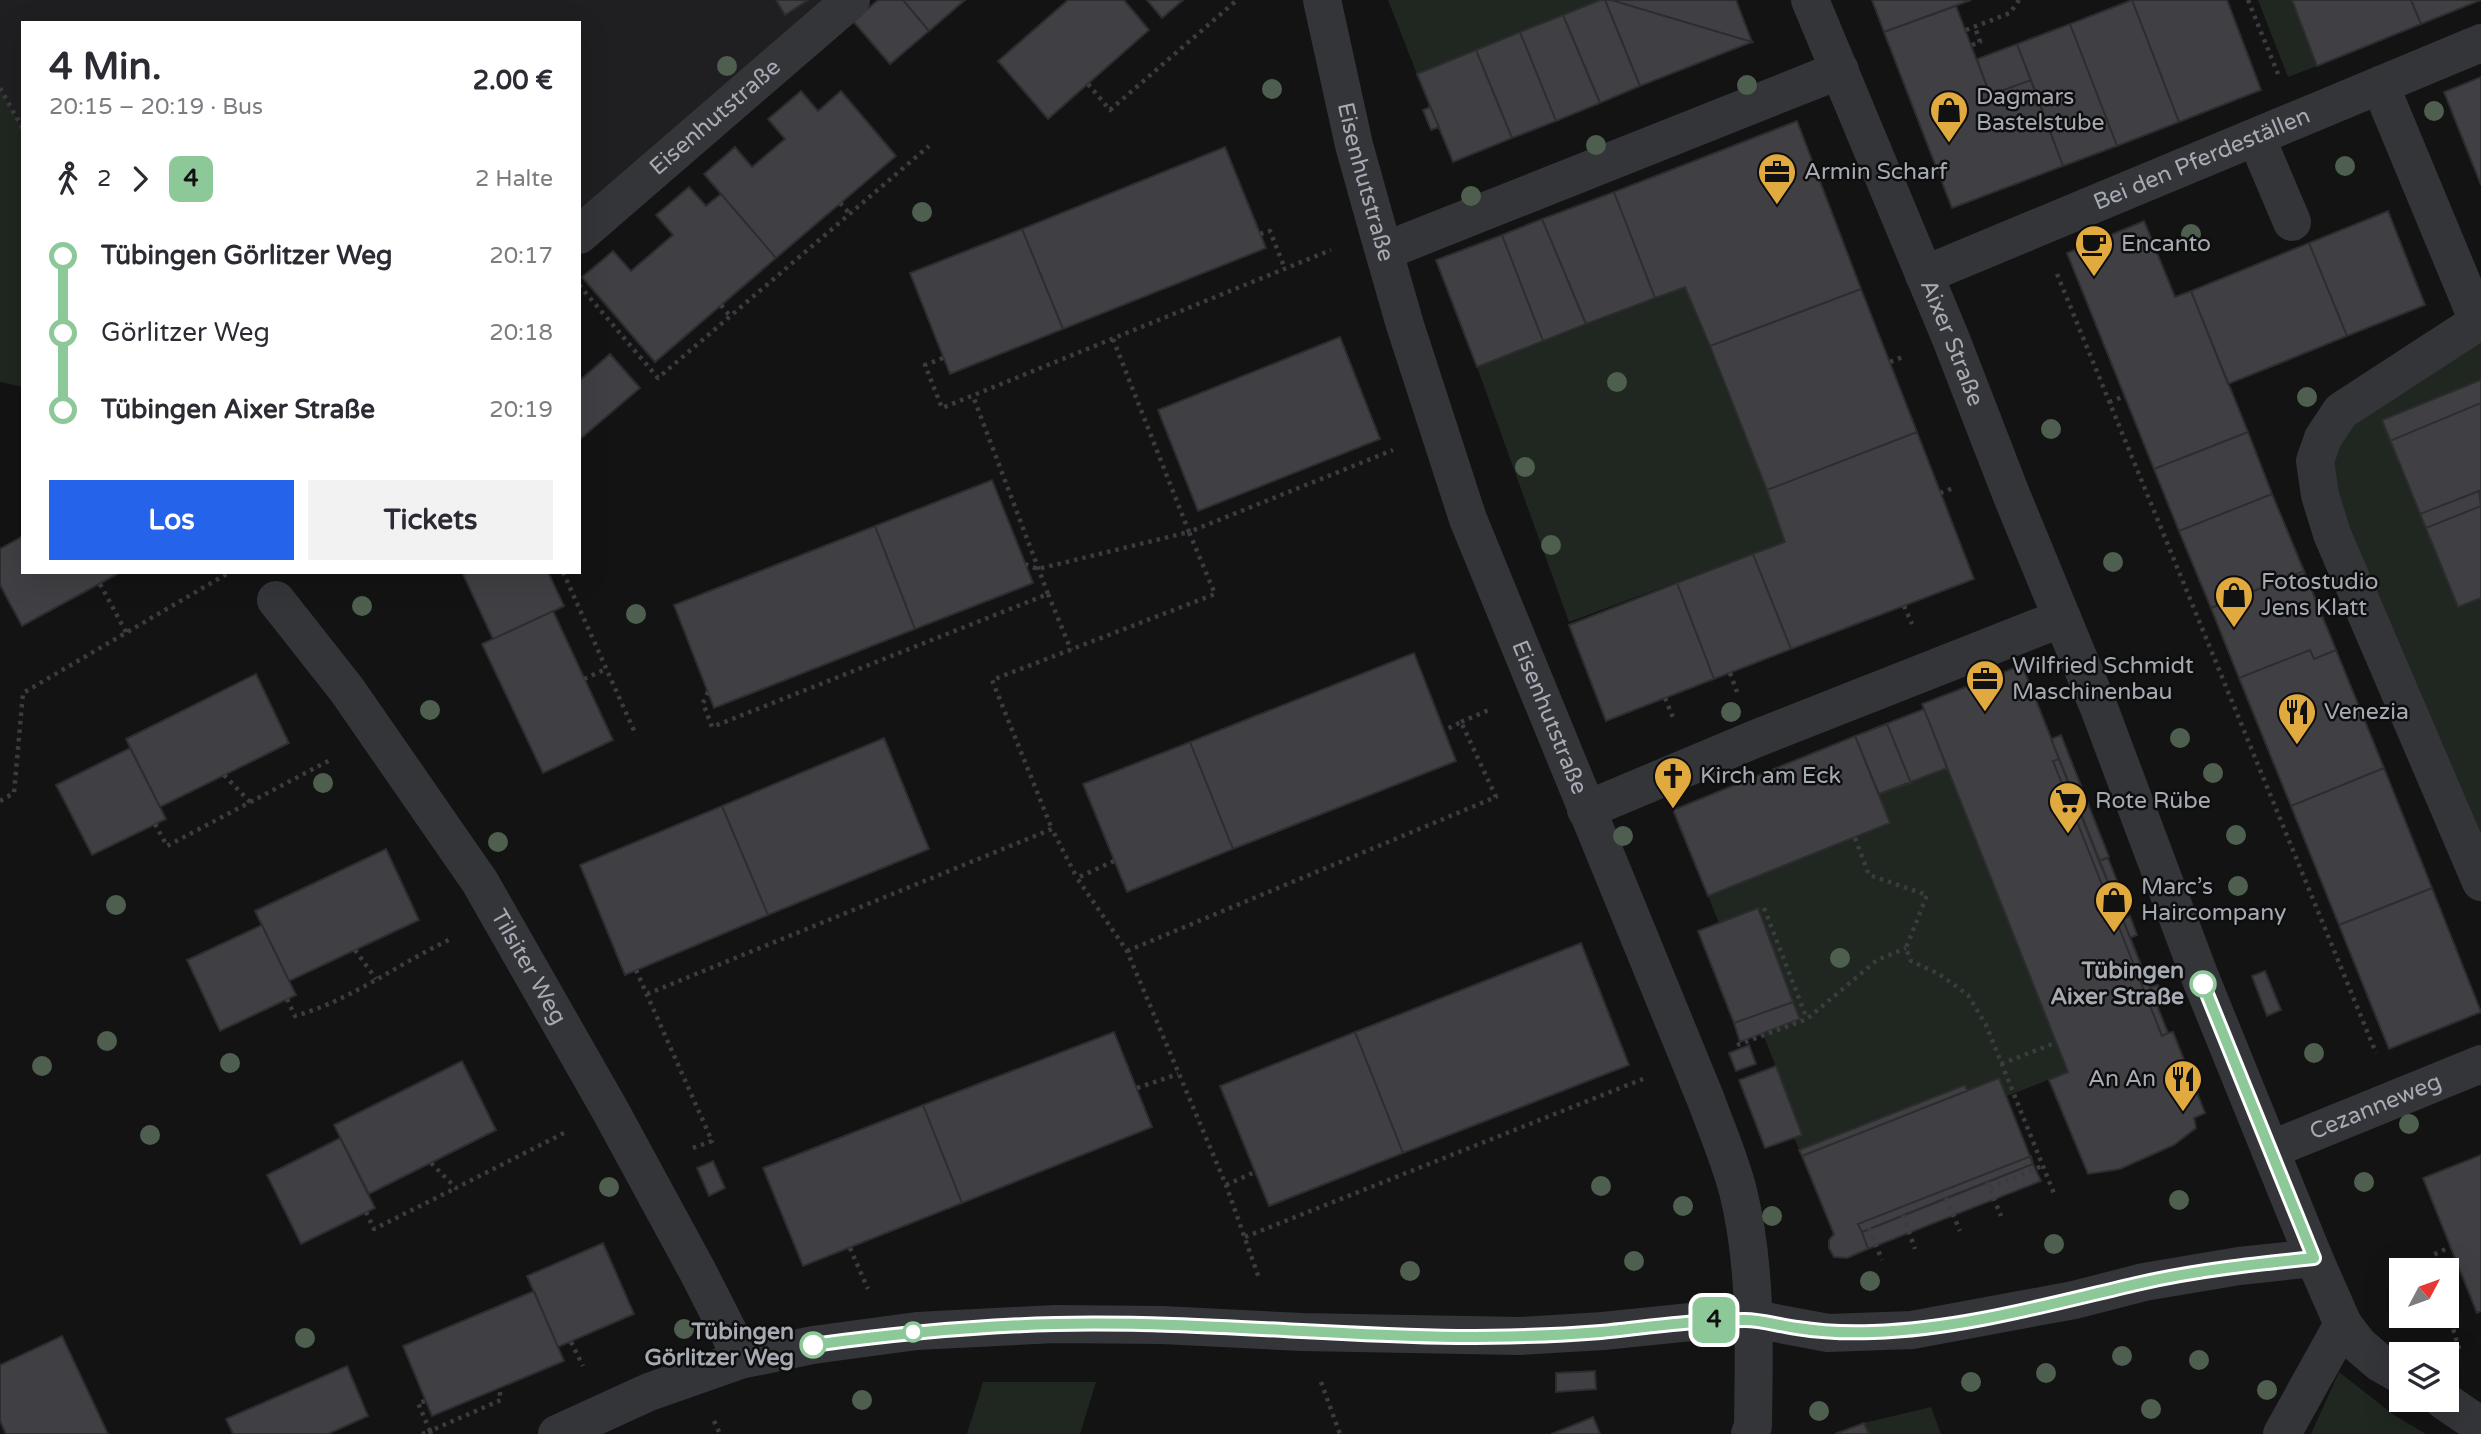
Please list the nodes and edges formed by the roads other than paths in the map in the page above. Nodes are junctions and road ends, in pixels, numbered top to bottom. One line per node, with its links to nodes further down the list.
1 (851, 0): 9 (street, Eisenhutstraße)
2 (1322, 0): 10 (street, Eisenhutstraße)
3 (1810, 0): 5 (street, Aixer Straße)
4 (2481, 43): 6 (street, Bei den Pferdeställen)
5 (1840, 70): 10 (street); 11 (street, Aixer Straße)
6 (2380, 85): 7 (street, Bei den Pferdeställen); 12 (street)
7 (2256, 137): 8 (street); 11 (street, Bei den Pferdeställen)
8 (2292, 222)
9 (581, 233)
10 (1381, 241): 15 (street, Eisenhutstraße)
11 (1924, 275): 14 (street, Aixer Straße)
12 (2479, 320): 16 (street)
13 (276, 600): 22 (street, Tilsiter Weg)
14 (2062, 618): 15 (street); 18 (street, Aixer Straße)
15 (1586, 810): 20 (street, Eisenhutstraße)
16 (2481, 882)
17 (2481, 1064): 18 (street, Cezanneweg)
18 (2270, 1150): 19 (street, Aixer Straße)
19 (2314, 1258): 20 (street); 21 (street, Aixer Straße)
20 (1754, 1320): 22 (street); 27 (street, Eisenhutstraße)
21 (2343, 1324): 23 (street, Aixer Straße); 28 (street)
22 (740, 1360): 26 (street)
23 (2389, 1368)
24 (2459, 1399): 25 (street)
25 (2481, 1426)
26 (558, 1434)
27 (1750, 1434)
28 (2282, 1434)

